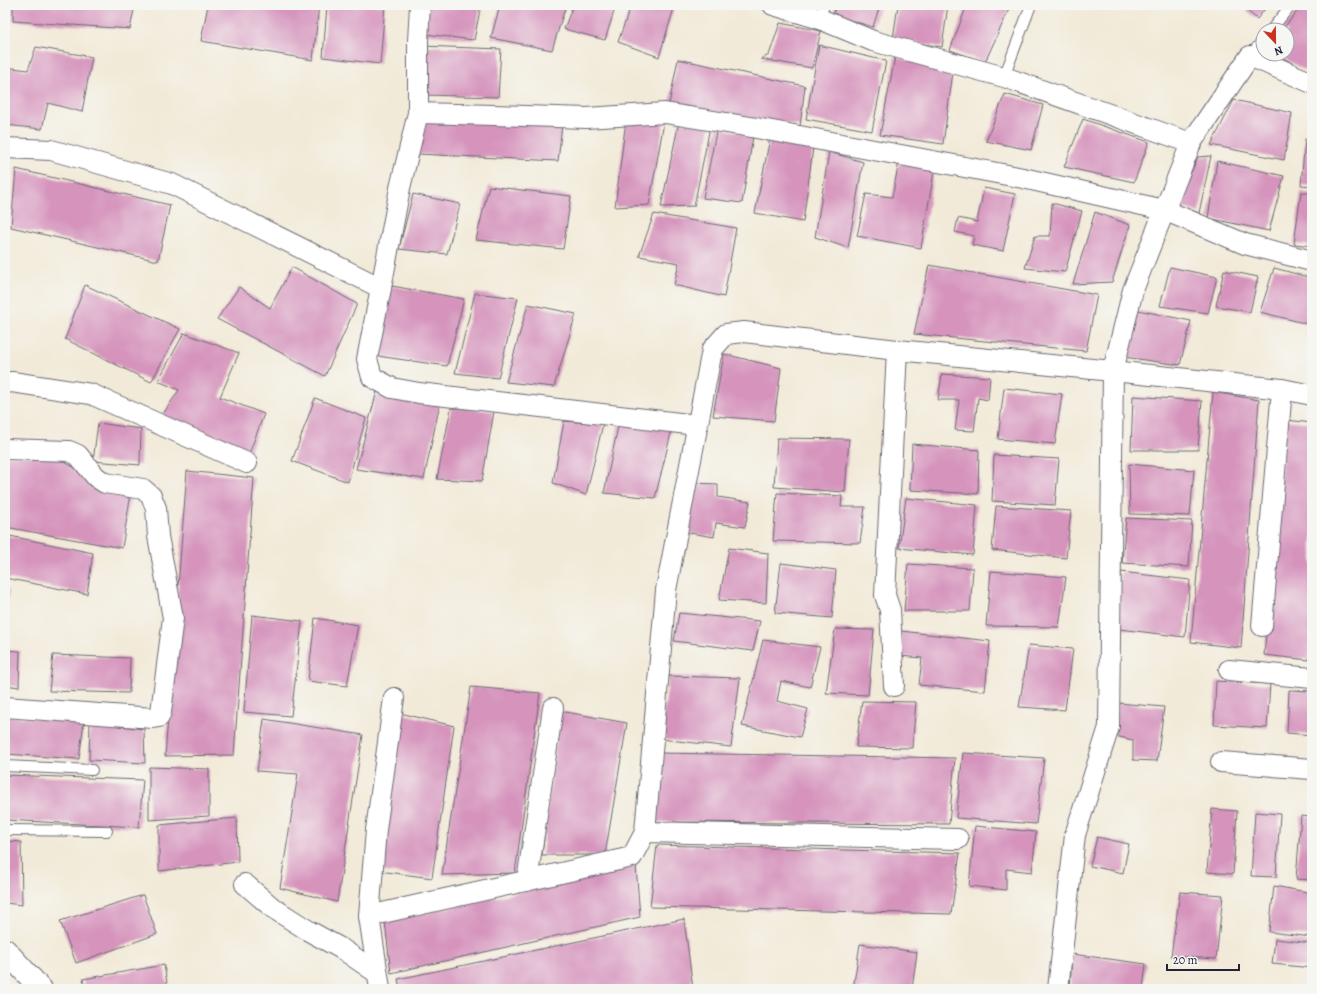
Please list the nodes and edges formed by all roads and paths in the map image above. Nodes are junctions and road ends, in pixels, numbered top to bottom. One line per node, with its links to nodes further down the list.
1 (420, 5): 11 (street)
2 (773, 5): 5 (street)
3 (1031, 5): 9 (lane)
4 (1291, 5): 6 (lane)
5 (822, 12): 9 (street)
6 (1277, 22)
7 (1255, 50): 8 (lane)
8 (1250, 56): 10 (street); 12 (street)
9 (1004, 78): 12 (street)
10 (1312, 83)
11 (418, 113): 14 (street); 16 (street)
12 (1191, 143): 14 (street)
13 (5, 148): 16 (street)
14 (1164, 210): 15 (street); 18 (street)
15 (1312, 261)
16 (381, 288): 22 (street)
17 (897, 350): 18 (street); 22 (street); 28 (street)
18 (1113, 371): 20 (street); 46 (street)
19 (5, 383): 24 (street)
20 (1282, 389): 21 (street); 25 (street)
21 (1312, 395)
22 (697, 425): 38 (street)
23 (5, 449): 30 (street)
24 (247, 463)
25 (1262, 626)
26 (1229, 670): 27 (street)
27 (1312, 678)
28 (894, 686)
29 (394, 698): 42 (street)
30 (5, 707)
31 (553, 708): 40 (street)
32 (1221, 762): 34 (street)
33 (5, 766): 35 (lane)
34 (1312, 769)
35 (92, 770)
36 (5, 830): 37 (lane)
37 (107, 831)
38 (645, 832): 39 (street); 40 (street)
39 (958, 839)
40 (527, 881): 42 (street)
41 (245, 884): 44 (street)
42 (368, 916): 44 (street)
43 (5, 950): 45 (street)
44 (379, 981)
45 (40, 989)
46 (1058, 989)

